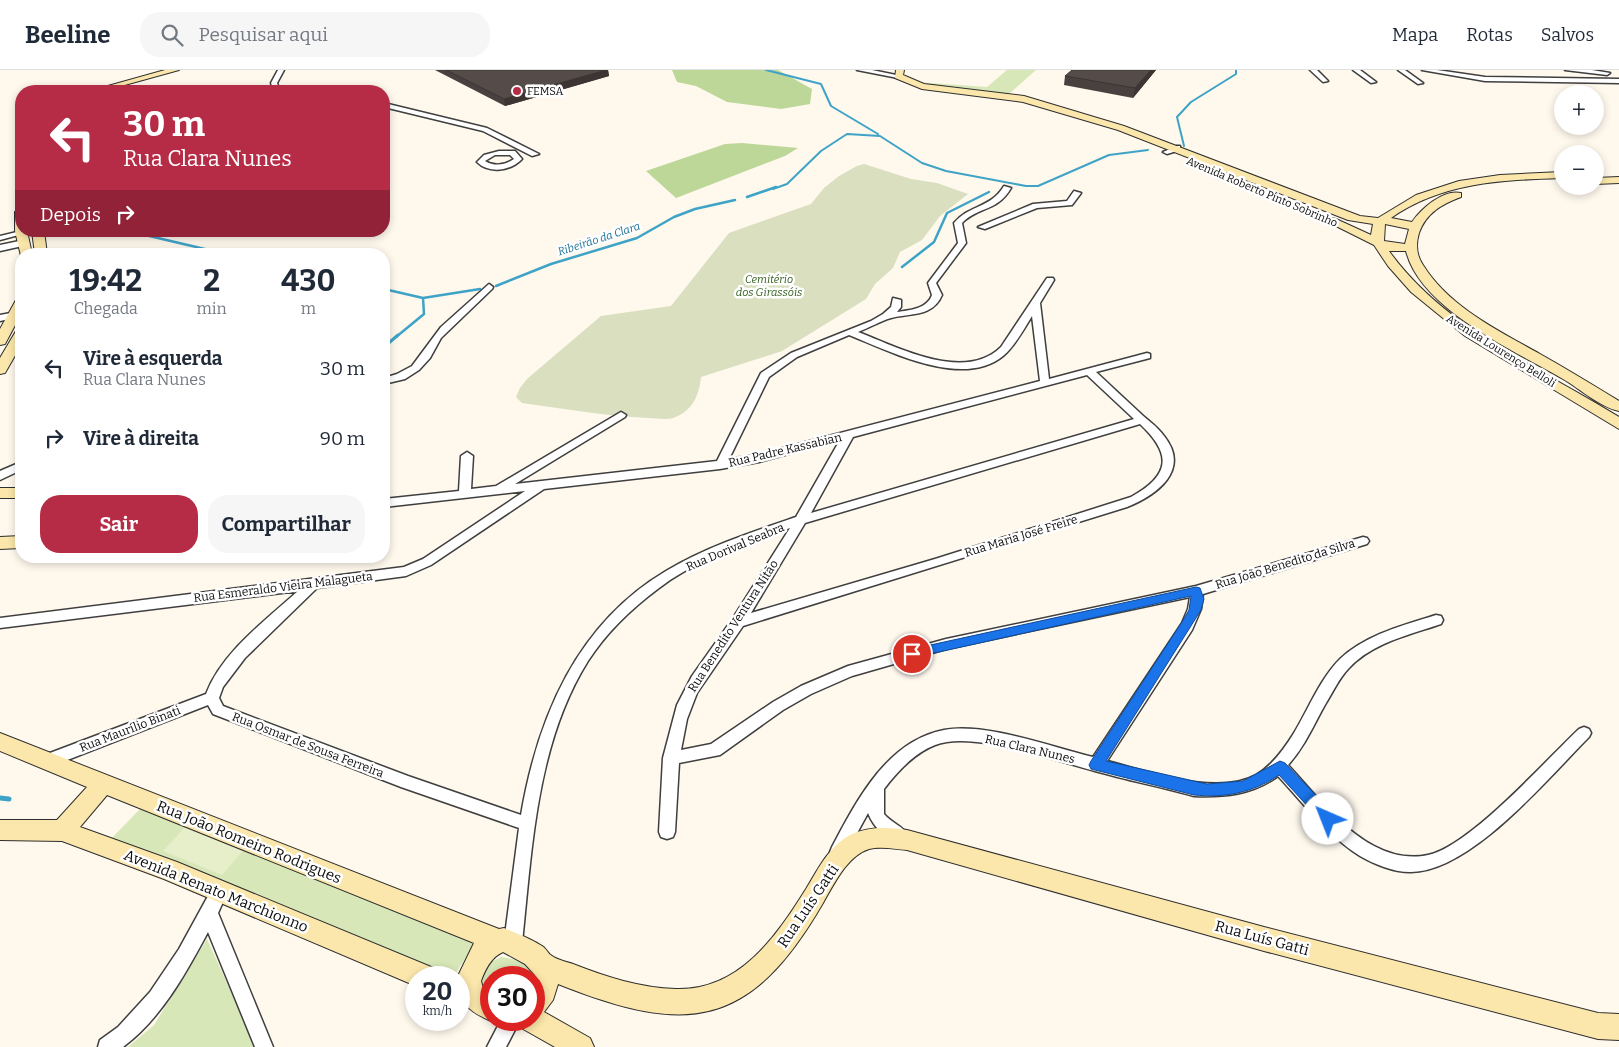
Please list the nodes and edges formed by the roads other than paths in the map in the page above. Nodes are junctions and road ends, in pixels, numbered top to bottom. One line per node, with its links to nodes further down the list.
1 (163, 70): 16 (street)
2 (175, 70): 17 (street)
3 (281, 70): 18 (street)
4 (860, 70): 10 (street)
5 (1314, 70): 12 (street)
6 (1356, 70): 14 (street)
7 (1402, 70): 15 (street)
8 (1425, 70): 13 (street)
9 (1568, 70): 11 (street)
10 (899, 73): 20 (street, Avenida Roberto Pinto Sobrinho)
11 (1619, 74)
12 (1325, 81)
13 (1619, 81)
14 (1374, 82)
15 (1420, 83)
16 (106, 85)
17 (117, 85)
18 (275, 85)
19 (390, 106): 21 (street)
20 (1148, 138): 22 (street, Avenida Roberto Pinto Sobrinho); 23 (street, Avenida Roberto Pinto Sobrinho)
21 (514, 142): 24 (street); 25 (street)
22 (1177, 148): 23 (street); 36 (street, Avenida Roberto Pinto Sobrinho)
23 (1167, 152): 41 (street, Avenida Roberto Pinto Sobrinho)
24 (494, 154)
25 (535, 154)
26 (1619, 173): 27 (street)
27 (1604, 174)
28 (1554, 176): 34 (street)
29 (1619, 180): 30 (street)
30 (1604, 181)
31 (1554, 183): 35 (street)
32 (1006, 188): 49 (street)
33 (1078, 193): 37 (street)
34 (1403, 206): 35 (street); 36 (street)
35 (1425, 212): 38 (street)
36 (1380, 222): 38 (street, Avenida Roberto Pinto Sobrinho); 41 (street)
37 (982, 227)
38 (1414, 227): 43 (street)
39 (0, 238): 40 (street)
40 (23, 238): 42 (street)
41 (1379, 244): 43 (street); 63 (street, Avenida Lourenço Belloli)
42 (0, 248)
43 (1410, 248): 60 (street, Avenida Lourenço Belloli)
44 (1050, 280): 47 (street)
45 (489, 286): 58 (street)
46 (896, 300): 49 (street)
47 (1035, 302): 52 (street); 59 (street)
48 (15, 315): 51 (street)
49 (887, 316): 52 (street)
50 (15, 317): 53 (street)
51 (0, 318)
52 (850, 332): 66 (street)
53 (0, 341)
54 (15, 344): 56 (street)
55 (1147, 356): 57 (street, Rua Padre Kassabian)
56 (0, 370)
57 (1089, 371): 59 (street, Rua Padre Kassabian); 62 (street, Rua Maria José Freire)
58 (390, 379)
59 (1045, 384): 64 (street, Rua Padre Kassabian)
60 (1619, 407)
61 (620, 415): 70 (street)
62 (1143, 420): 75 (street, Rua Dorival Seabra); 82 (street, Rua Maria José Freire)
63 (1619, 424)
64 (848, 436): 66 (street, Rua Padre Kassabian); 75 (street, Rua Benedito Ventura Nitão)
65 (467, 456): 71 (street)
66 (720, 465): 69 (street, Rua Padre Kassabian)
67 (15, 469): 68 (street)
68 (0, 476)
69 (542, 484): 70 (street, Rua Padre Kassabian); 79 (street, Rua Esmeraldo Vieira Malagueta)
70 (498, 489): 71 (street, Rua Padre Kassabian)
71 (465, 492): 74 (street, Rua Padre Kassabian)
72 (0, 493): 73 (street)
73 (15, 493)
74 (390, 502)
75 (800, 520): 82 (street, Rua Benedito Ventura Nitão); 93 (street, Rua Dorival Seabra)
76 (1363, 541): 80 (street, Rua João Benedito da Silva)
77 (15, 542): 78 (street)
78 (0, 543)
79 (313, 584): 83 (street, Rua Esmeraldo Vieira Malagueta); 84 (street)
80 (1196, 591): 87 (street, Rua João Benedito da Silva); 89 (street)
81 (1436, 620): 90 (street, Rua Clara Nunes)
82 (738, 622): 87 (street, Rua Benedito Ventura Nitão)
83 (0, 623)
84 (212, 698): 88 (street, Rua Maurílio Binati); 93 (street, Rua Osmar de Sousa Ferreira)
85 (1584, 734): 90 (street)
86 (0, 742): 88 (street, Rua João Romeiro Rodrigues)
87 (671, 758): 96 (street, Rua Benedito Ventura Nitão)
88 (47, 761): 91 (street, Rua João Romeiro Rodrigues)
89 (1096, 765): 90 (street, Rua Clara Nunes); 92 (street, Rua Clara Nunes)
90 (1280, 767)
91 (103, 784): 95 (street); 100 (street, Rua João Romeiro Rodrigues)
92 (877, 784): 97 (street, Rua Luís Gatti); 98 (street, Rua Clara Nunes)
93 (528, 824): 100 (street, Rua Dorival Seabra)
94 (3, 831): 95 (street, Avenida Renato Marchionno)
95 (62, 831): 99 (street, Avenida Renato Marchionno)
96 (667, 832)
97 (907, 840): 98 (street, Rua Luís Gatti); 106 (street, Rua Luís Gatti)
98 (827, 875): 101 (street, Rua Luís Gatti)
99 (214, 902): 102 (street, Avenida Renato Marchionno); 108 (street); 109 (street)
100 (506, 942): 101 (street, Rua João Romeiro Rodrigues); 104 (street)
101 (545, 966): 103 (street)
102 (405, 970)
103 (545, 988)
104 (475, 998)
105 (545, 1027): 111 (street)
106 (1619, 1027)
107 (505, 1031): 110 (street)
108 (107, 1047)
109 (264, 1047)
110 (496, 1047)
111 (581, 1047)

